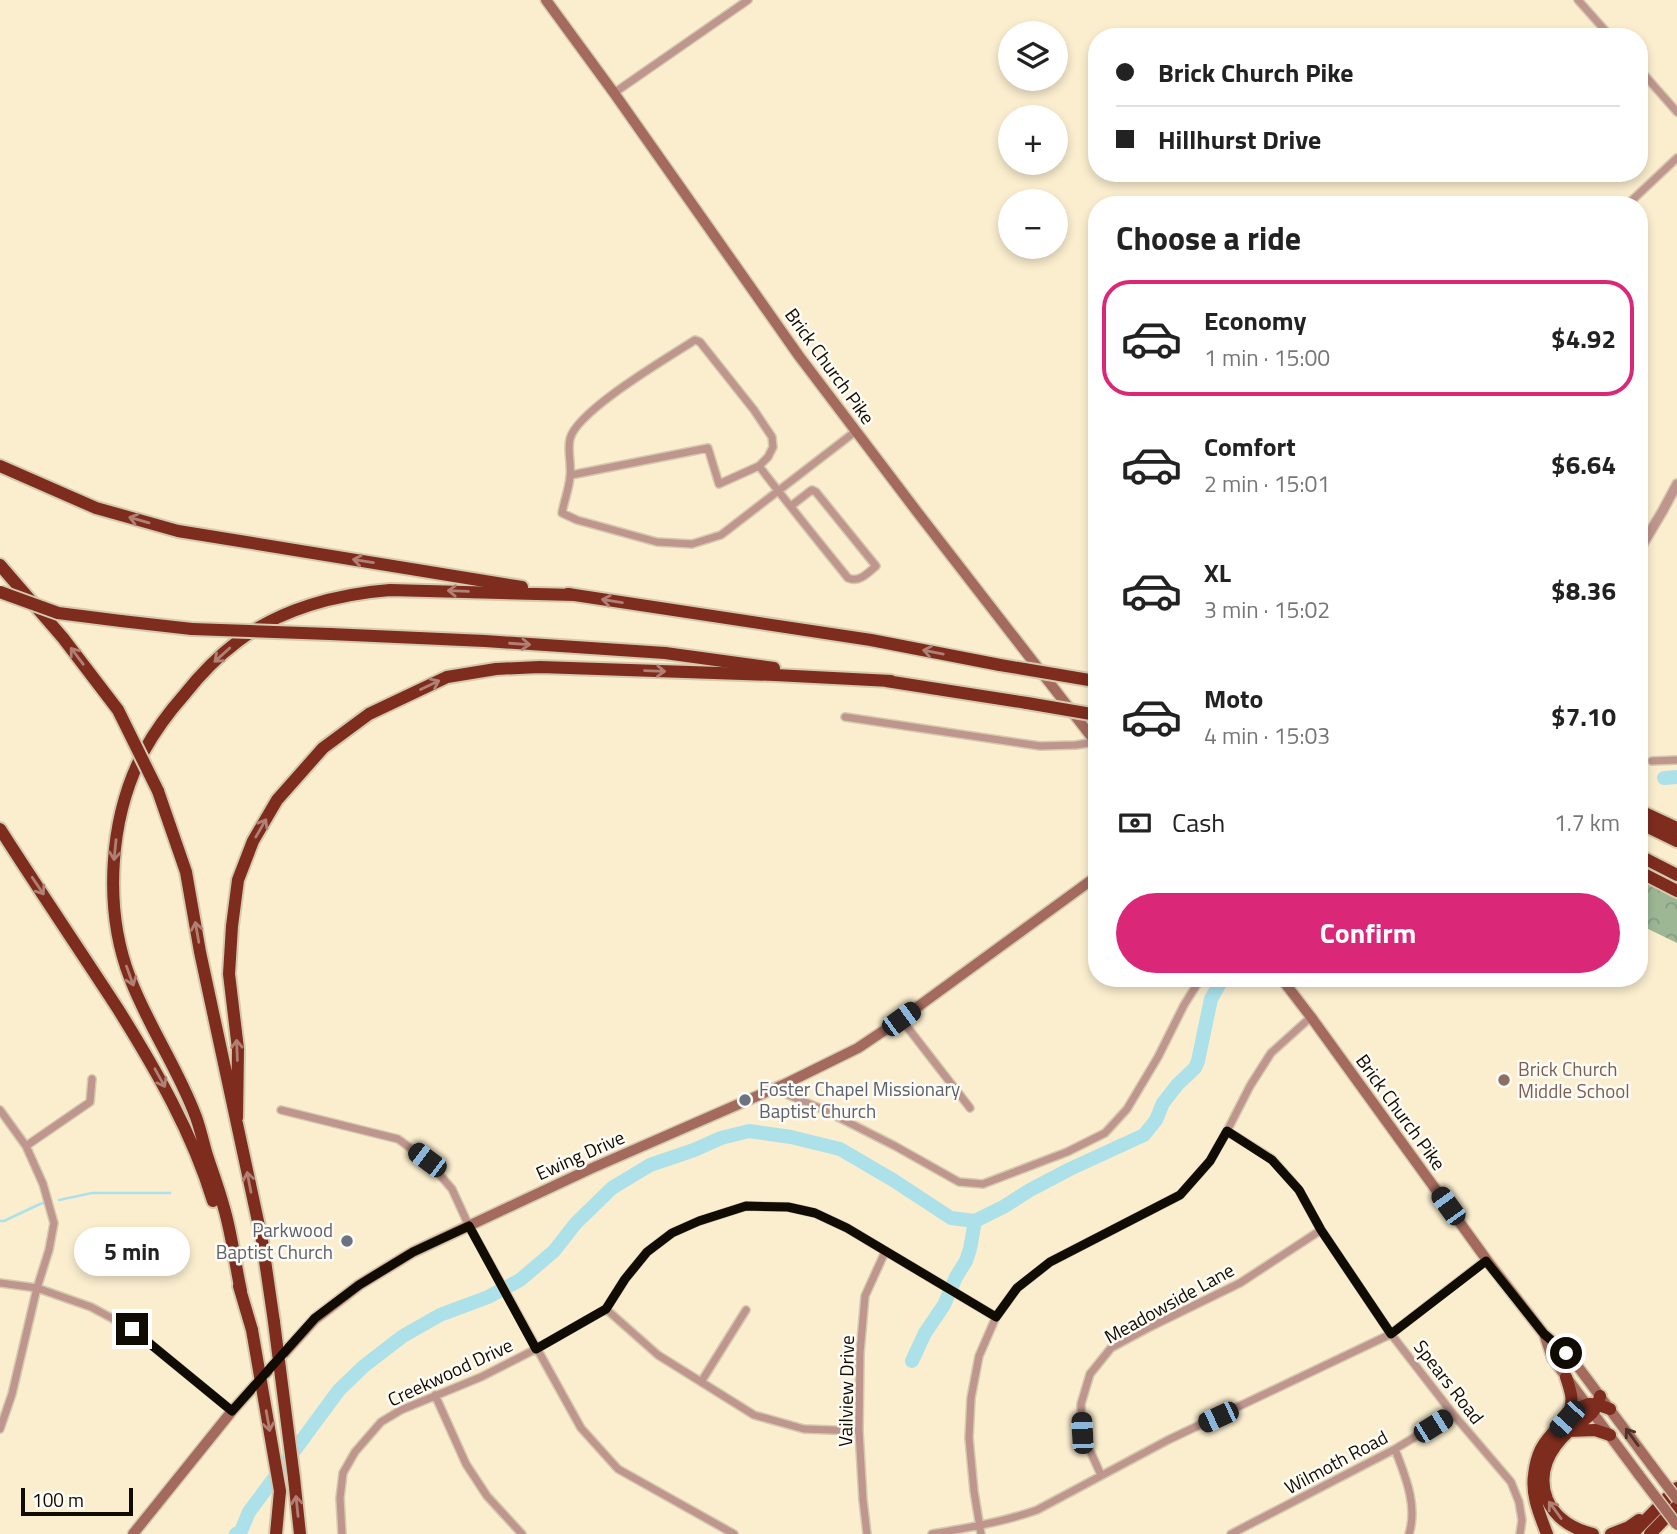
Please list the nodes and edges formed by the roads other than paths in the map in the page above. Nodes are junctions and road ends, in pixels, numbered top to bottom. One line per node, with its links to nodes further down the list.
1 (546, 0): 6 (main road, Brick Church Pike)
2 (748, 0): 6 (street)
3 (1578, 0): 4 (street)
4 (1603, 28)
5 (1648, 79): 7 (street)
6 (614, 93): 10 (main road, Brick Church Pike)
7 (1677, 112)
8 (1677, 158): 9 (street)
9 (1637, 196)
10 (856, 431): 15 (street); 25 (main road, Brick Church Pike)
11 (0, 466): 20 (highway, one-way to 11)
12 (759, 466): 13 (street); 13 (street); 15 (street)
13 (571, 475): 15 (street)
14 (1677, 484): 17 (street)
15 (778, 491): 16 (street)
16 (790, 506): 16 (street)
17 (1648, 536)
18 (0, 565): 48 (highway, one-way to 18, bridge)
19 (0, 592): 22 (highway, one-way to 22, bridge)
20 (575, 595): 21 (highway, one-way to 20, bridge); 57 (highway, one-way to 57)
21 (1088, 679)
22 (891, 681): 23 (highway, bridge); 48 (highway, one-way to 22)
23 (1088, 714)
24 (845, 717): 26 (street)
25 (1088, 733)
26 (1088, 744)
27 (1677, 760): 28 (street)
28 (1652, 761)
29 (1648, 815): 31 (highway)
30 (1648, 827): 33 (highway)
31 (1677, 828)
32 (0, 829): 57 (highway, one-way to 57)
33 (1677, 841)
34 (1648, 860): 35 (highway)
35 (1677, 875)
36 (1648, 876): 38 (highway)
37 (1088, 884): 42 (main road, Ewing Drive)
38 (1677, 891)
39 (1195, 987): 44 (street)
40 (1288, 987): 41 (main road, Brick Church Pike)
41 (1311, 1017): 49 (street); 54 (main road, Brick Church Pike)
42 (901, 1019): 44 (main road, Ewing Drive); 45 (street)
43 (92, 1079): 50 (street)
44 (774, 1089): 51 (main road, Ewing Drive)
45 (971, 1108)
46 (0, 1110): 50 (street)
47 (281, 1110): 51 (street)
48 (237, 1118): 85 (highway, one-way to 48, bridge)
49 (1227, 1131): 52 (street, Spears Road); 60 (street)
50 (26, 1146): 56 (street)
51 (469, 1226): 63 (street); 68 (main road, Ewing Drive)
52 (1321, 1230): 61 (street, Spears Road); 75 (street, Meadowside Lane)
53 (885, 1252): 58 (street, Creekwood Drive); 60 (street, Creekwood Drive); 72 (street, Vailview Drive)
54 (1486, 1261): 61 (street); 62 (main road, Brick Church Pike)
55 (0, 1283): 56 (street)
56 (37, 1288): 68 (street); 71 (street)
57 (241, 1291): 84 (highway, one-way to 84, bridge)
58 (606, 1309): 63 (street, Creekwood Drive); 65 (street)
59 (746, 1310): 65 (street)
60 (996, 1317): 82 (street)
61 (1391, 1334): 69 (street, Spears Road); 75 (street)
62 (1544, 1334): 64 (main road, Brick Church Pike); 67 (main road, Brick Church Pike)
63 (536, 1349): 66 (street, Creekwood Drive); 88 (street)
64 (1566, 1377): 67 (main road, Brick Church Pike); 70 (highway)
65 (701, 1382): 72 (street)
66 (435, 1395): 86 (street, Creekwood Drive); 87 (street)
67 (1597, 1405): 70 (highway); 73 (main road, Brick Church Pike); 77 (main road, Brick Church Pike, one-way to 67, bridge)
68 (232, 1411): 83 (main road, Ewing Drive)
69 (1452, 1414): 74 (street, Wilmoth Road); 93 (street, Spears Road)
70 (1568, 1425): 73 (highway); 94 (highway); 95 (highway, one-way to 70)
71 (0, 1429)
72 (859, 1431): 89 (street, Vailview Drive)
73 (1610, 1435): 81 (main road, Brick Church Pike, bridge)
74 (1395, 1449): 91 (street, Wilmoth Road); 92 (street)
75 (1101, 1475): 82 (street)
76 (1677, 1488): 79 (highway)
77 (1677, 1499)
78 (1677, 1506): 98 (highway)
79 (1654, 1511): 96 (highway); 97 (highway)
80 (1677, 1515): 99 (highway)
81 (1677, 1525)
82 (980, 1530): 90 (street)
83 (133, 1534)
84 (276, 1534)
85 (300, 1534)
86 (342, 1534)
87 (522, 1534)
88 (734, 1534)
89 (867, 1534)
90 (932, 1534)
91 (1231, 1534)
92 (1409, 1534)
93 (1520, 1534)
94 (1547, 1534)
95 (1593, 1534)
96 (1611, 1534)
97 (1632, 1534)
98 (1650, 1534)
99 (1658, 1534)

